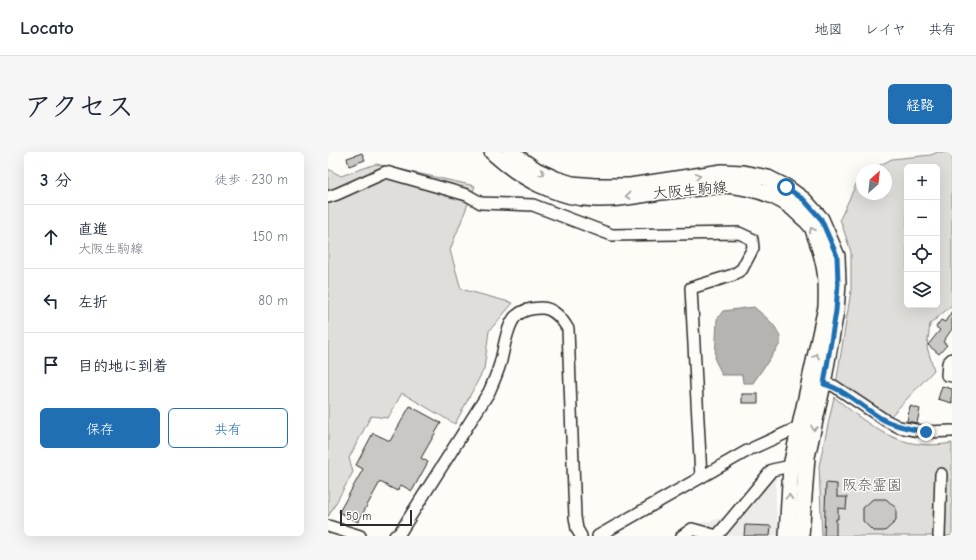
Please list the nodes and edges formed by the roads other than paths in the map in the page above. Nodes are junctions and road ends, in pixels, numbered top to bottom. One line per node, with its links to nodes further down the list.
1 (492, 152): 6 (main road, 大阪生駒線, one-way to 1)
2 (510, 152): 6 (main road, 大阪生駒線, one-way to 6)
3 (328, 197): 12 (street)
4 (952, 358): 5 (street)
5 (952, 376)
6 (817, 382): 7 (main road, 大阪生駒線); 9 (street)
7 (813, 401): 8 (main road, 大阪生駒線); 21 (main road, 大阪生駒線, one-way to 21)
8 (799, 427): 10 (main road, 大阪生駒線); 12 (street)
9 (952, 431)
10 (791, 466): 19 (street); 20 (main road, 大阪生駒線, one-way to 10)
11 (941, 474): 22 (street)
12 (701, 477): 17 (street)
13 (328, 526): 14 (street)
14 (360, 536)
15 (395, 536): 16 (street)
16 (581, 536)
17 (598, 536)
18 (682, 536): 19 (street)
19 (717, 536)
20 (787, 536)
21 (801, 536)
22 (939, 536)

